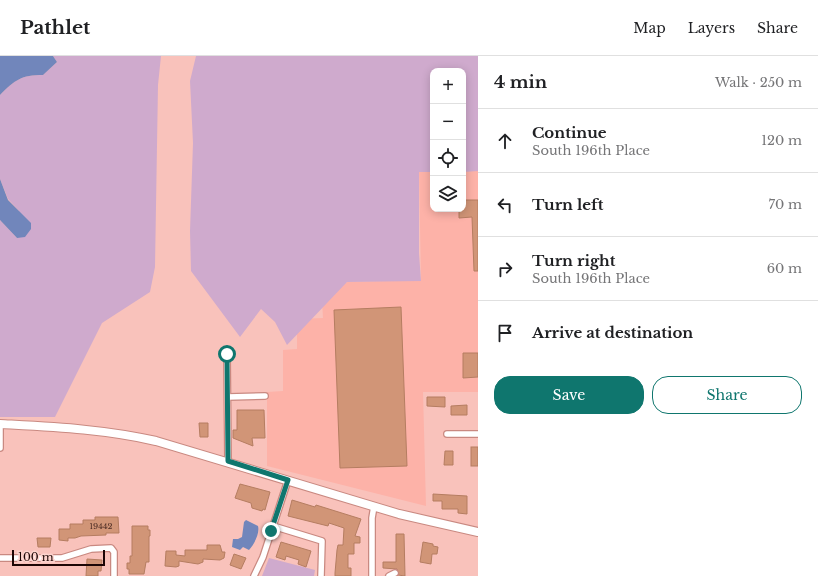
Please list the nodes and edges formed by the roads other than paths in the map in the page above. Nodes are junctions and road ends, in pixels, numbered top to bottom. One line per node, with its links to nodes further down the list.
1 (227, 354): 3 (street)
2 (265, 396): 3 (street)
3 (228, 397): 8 (street)
4 (0, 424): 7 (street); 8 (main road)
5 (447, 434): 6 (street)
6 (478, 434)
7 (0, 448)
8 (228, 461): 9 (main road)
9 (288, 480): 10 (main road); 11 (street)
10 (374, 506): 12 (main road); 17 (street)
11 (272, 526): 15 (street); 16 (street)
12 (478, 532)
13 (0, 558): 14 (street)
14 (114, 576)
15 (254, 576)
16 (321, 576)
17 (372, 576)

